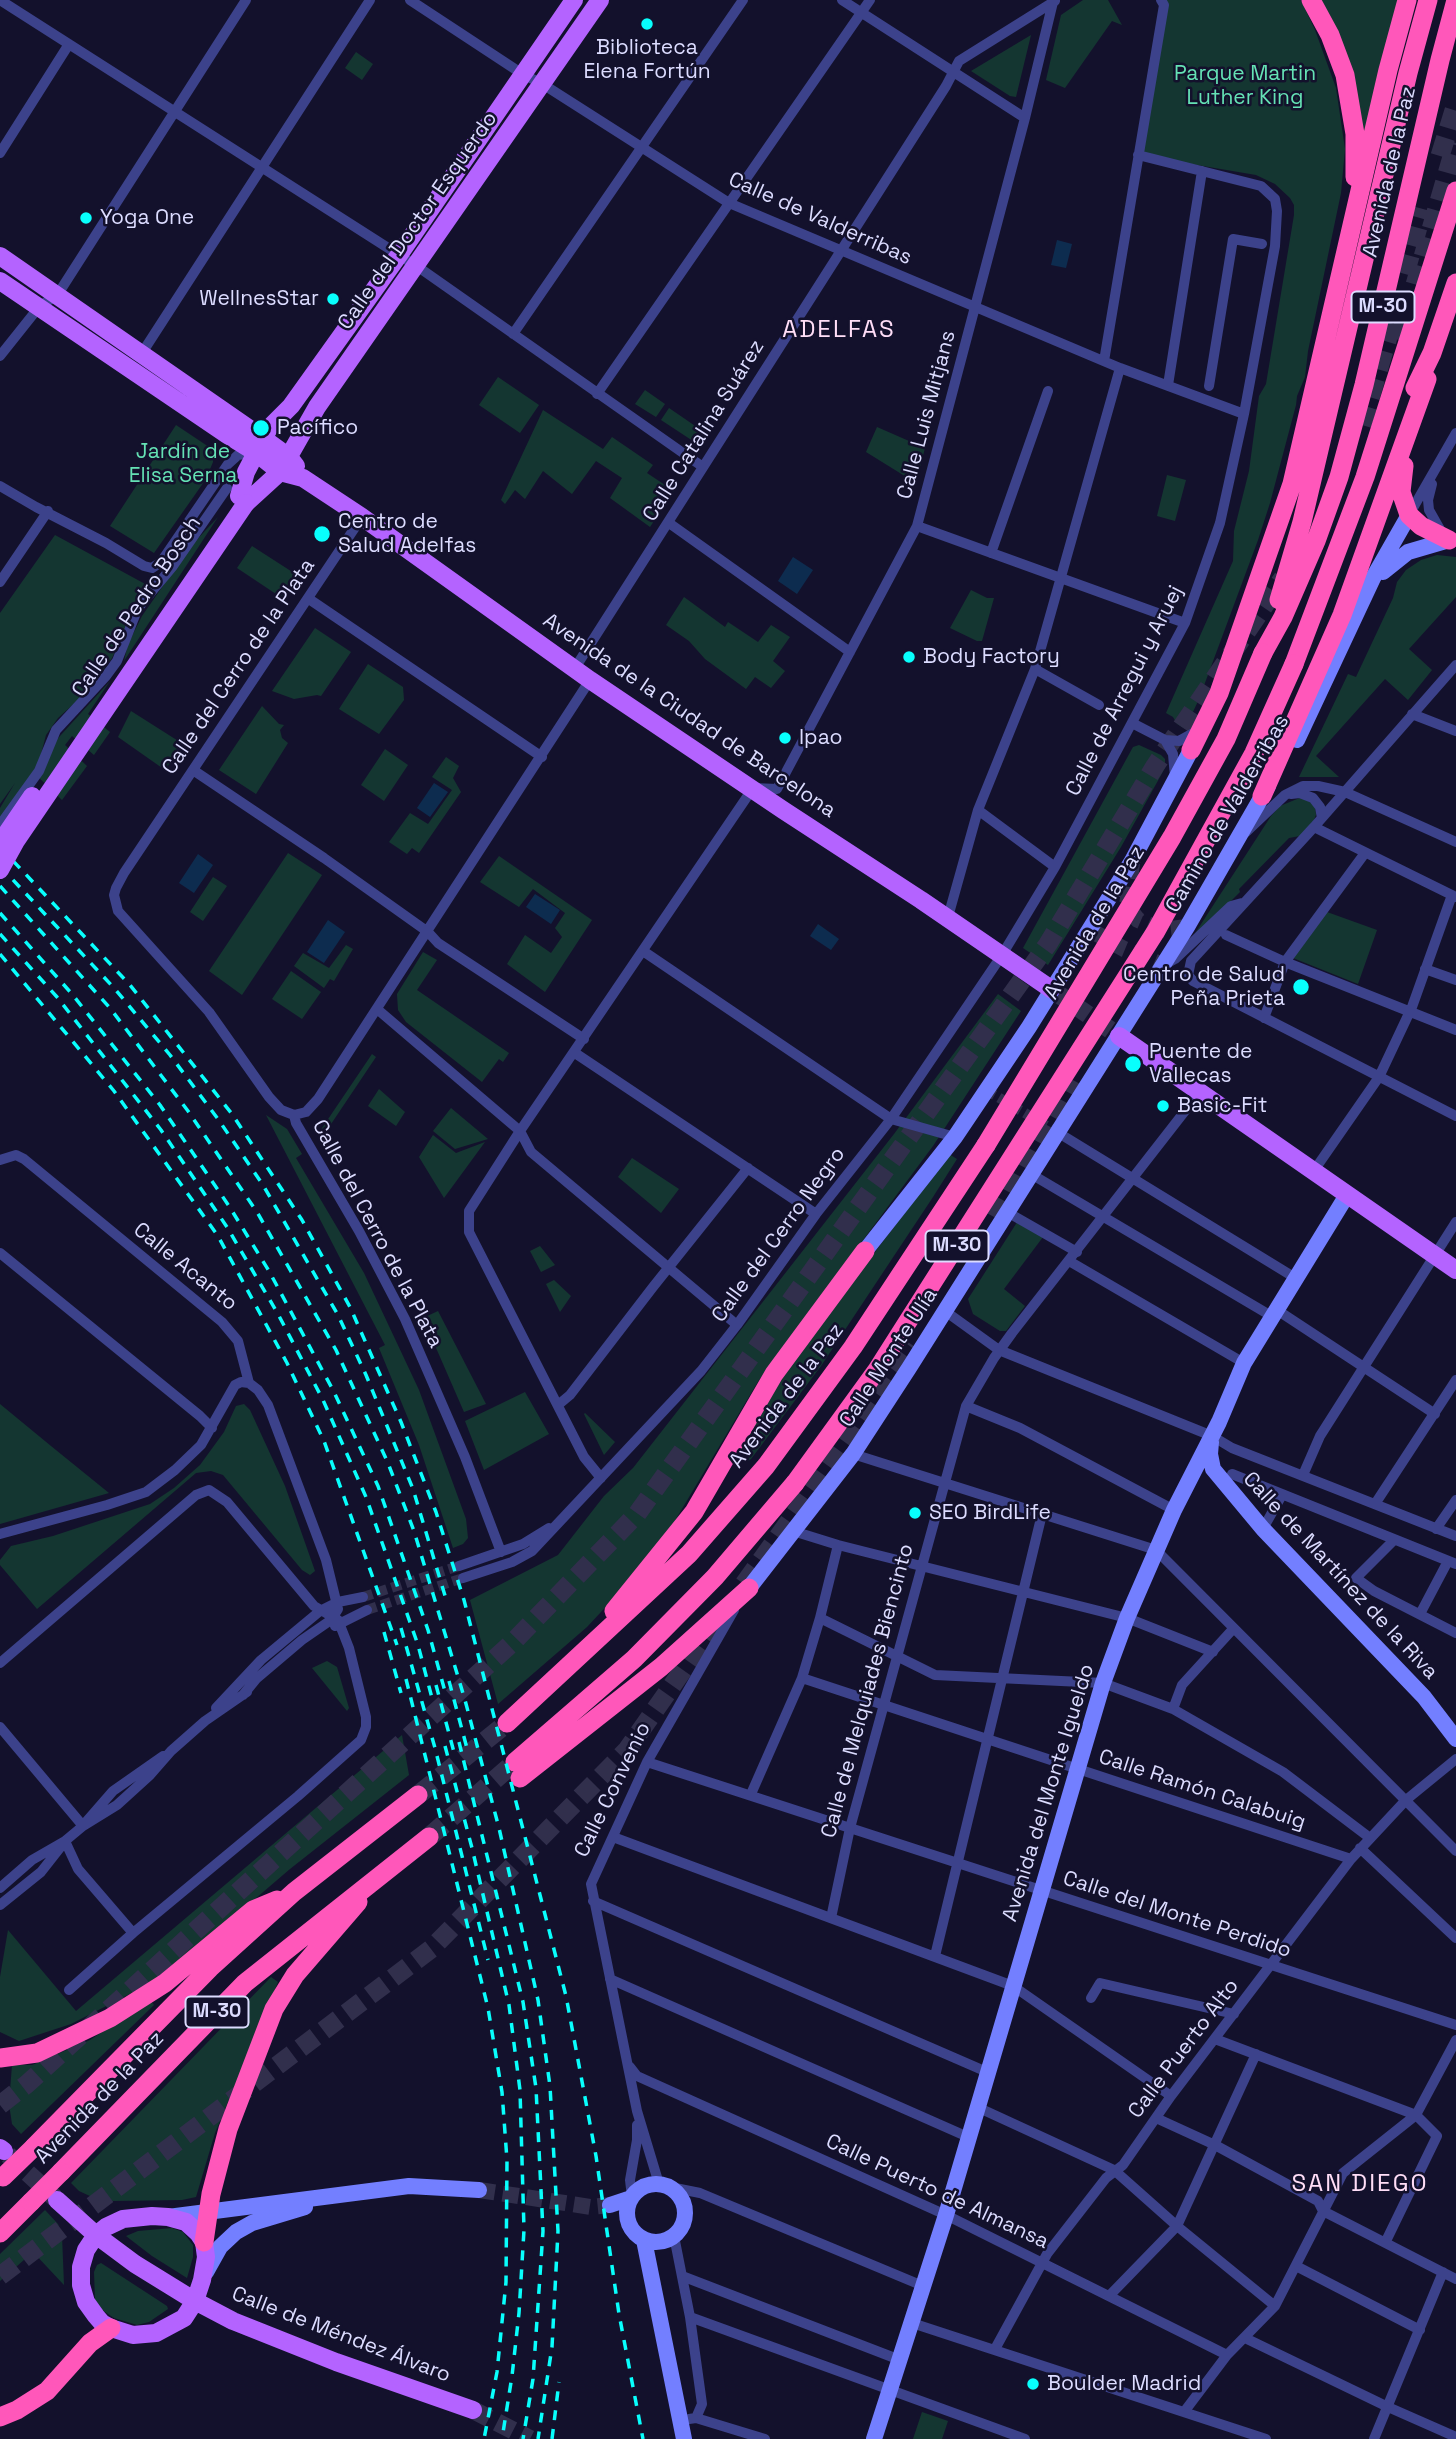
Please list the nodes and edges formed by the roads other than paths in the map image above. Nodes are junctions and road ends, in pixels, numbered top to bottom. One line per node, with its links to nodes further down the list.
1 (0, 0): 16 (street)
2 (246, 0): 20 (street)
3 (370, 0): 25 (street)
4 (410, 0): 18 (street, Calle de Valderribas)
5 (574, 0): 18 (main road, Calle del Doctor Esquerdo)
6 (600, 0): 19 (main road, Calle del Doctor Esquerdo)
7 (743, 0): 22 (street)
8 (842, 0): 15 (street)
9 (1161, 0): 24 (street)
10 (1311, 0): 30 (highway)
11 (1407, 0): 30 (highway)
12 (1428, 0): 54 (highway)
13 (1456, 0): 78 (highway, Avenida de la Paz / M-30)
14 (1055, 1): 17 (street, Calle Luis Mitjans); 21 (street, Calle Luis Mitjans)
15 (866, 6): 17 (street); 28 (street)
16 (69, 44): 20 (street); 23 (street)
17 (954, 73): 21 (street); 31 (street, Calle Catalina Suárez)
18 (524, 75): 19 (street, Calle de Valderribas); 32 (main road, Calle del Doctor Esquerdo)
19 (541, 83): 22 (street, Calle de Valderribas); 34 (main road, Calle del Doctor Esquerdo)
20 (174, 110): 25 (street); 37 (street)
21 (1025, 118): 39 (street, Calle Luis Mitjans)
22 (641, 147): 28 (street, Calle de Valderribas); 40 (street)
23 (0, 153)
24 (1138, 155): 26 (street); 46 (street)
25 (262, 167): 32 (street); 44 (street)
26 (1202, 171): 49 (street); 53 (street, Calle de Arregui y Aruej)
27 (1456, 191): 79 (highway, M-30)
28 (729, 204): 31 (street, Calle de Valderribas); 52 (street)
29 (1262, 244): 50 (street)
30 (1348, 248): 62 (highway)
31 (841, 250): 39 (street, Calle de Valderribas); 60 (street, Calle Catalina Suárez)
32 (399, 255): 34 (street); 56 (main road, Calle del Doctor Esquerdo)
33 (0, 256): 37 (main road, Avenida de la Ciudad de Barcelona)
34 (415, 265): 40 (street); 59 (main road, Calle del Doctor Esquerdo)
35 (0, 281): 38 (main road, Avenida de la Ciudad de Barcelona)
36 (1456, 283): 48 (highway, M-30)
37 (58, 294): 38 (street); 44 (main road, Avenida de la Ciudad de Barcelona)
38 (39, 307): 42 (main road, Avenida de la Ciudad de Barcelona); 43 (street)
39 (976, 307): 46 (street, Calle de Valderribas); 69 (street, Calle Luis Mitjans)
40 (513, 334): 52 (street)
41 (0, 336): 43 (street)
42 (85, 339): 44 (street, Avenida de la Ciudad de Barcelona); 56 (main road, Avenida de la Ciudad de Barcelona)
43 (11, 343): 45 (street)
44 (142, 353): 56 (main road, Avenida de la Ciudad de Barcelona)
45 (0, 356)
46 (1104, 361): 47 (street, Calle de Valderribas)
47 (1121, 368): 49 (street, Calle de Valderribas); 72 (street)
48 (1423, 379): 66 (highway); 79 (highway, M-30); 98 (highway)
49 (1168, 385): 53 (street, Calle de Valderribas)
50 (1209, 386)
51 (1048, 391): 71 (street)
52 (597, 394): 60 (street)
53 (1244, 414): 76 (street, Calle de Arregui y Aruej)
54 (1326, 414): 62 (highway); 78 (highway)
55 (1456, 433): 58 (street)
56 (263, 440): 59 (main road, Avenida de la Ciudad de Barcelona); 59 (main road); 61 (main road, Calle de Pedro Bosch); 65 (street, Calle de Pedro Bosch)
57 (1456, 456): 58 (street)
58 (1441, 459): 66 (street); 70 (street)
59 (284, 464): 61 (main road); 64 (main road, Calle de Pedro Bosch); 67 (main road, Avenida de la Ciudad de Barcelona)
60 (703, 467): 68 (street, Calle Catalina Suárez)
61 (246, 472): 64 (main road, Calle de Pedro Bosch)
62 (1292, 484): 88 (highway)
63 (0, 486): 65 (street)
64 (237, 496): 101 (street, Calle de Pedro Bosch); 103 (main road, Calle de Pedro Bosch, bridge); 107 (main road, Calle de Pedro Bosch, bridge)
65 (48, 511): 73 (street)
66 (1409, 515): 70 (highway); 75 (street)
67 (362, 517): 74 (street, Calle del Cerro de la Plata); 81 (main road, Avenida de la Ciudad de Barcelona)
68 (669, 523): 77 (street); 81 (street, Calle Catalina Suárez)
69 (917, 526): 71 (street); 77 (street, Calle Luis Mitjans)
70 (1452, 540): 75 (street)
71 (991, 553): 72 (street)
72 (1060, 578): 76 (street); 82 (street)
73 (0, 582)
74 (309, 599): 92 (street); 93 (street, Calle del Cerro de la Plata)
75 (1360, 606): 98 (street, Camino de Valderribas)
76 (1185, 623): 87 (street, Calle de Arregui y Aruej)
77 (850, 652): 95 (street, Calle Luis Mitjans)
78 (1263, 653): 206 (highway, Avenida de la Paz / M-30, bridge)
79 (1294, 664): 190 (highway, M-30, bridge)
80 (1456, 665): 84 (street)
81 (575, 668): 83 (main road, Avenida de la Ciudad de Barcelona)
82 (1035, 668): 85 (street); 99 (street)
83 (590, 680): 92 (street); 95 (main road, Avenida de la Ciudad de Barcelona)
84 (1450, 680): 86 (street)
85 (1098, 705)
86 (1412, 714): 89 (street); 96 (street)
87 (1132, 723): 90 (street); 106 (street, Calle de Arregui y Aruej)
88 (1203, 729): 90 (street); 91 (highway)
89 (1456, 731)
90 (1165, 740): 94 (street)
91 (1191, 750): 94 (street, Avenida de la Paz)
92 (542, 757): 111 (street)
93 (193, 770): 111 (street); 129 (street, Calle del Cerro de la Plata)
94 (1175, 781): 119 (street, Avenida de la Paz)
95 (753, 788): 110 (main road, Avenida de la Ciudad de Barcelona); 113 (street)
96 (1345, 792): 97 (street); 100 (street); 104 (street)
97 (1284, 795): 100 (street); 102 (street)
98 (1262, 796): 102 (street, Camino de Valderribas)
99 (978, 810): 106 (street); 110 (street)
100 (1318, 823): 105 (street); 109 (street)
101 (0, 825)
102 (1239, 839): 116 (street, Camino de Valderribas)
103 (0, 842)
104 (1456, 842)
105 (1365, 853): 108 (street); 115 (street)
106 (1055, 867): 114 (street, Calle de Arregui y Aruej)
107 (0, 870)
108 (1454, 896): 117 (street)
109 (1245, 902): 116 (street); 122 (street)
110 (948, 918): 114 (main road, Avenida de la Ciudad de Barcelona)
111 (428, 932): 120 (street); 125 (street)
112 (1226, 935): 115 (street)
113 (643, 951): 125 (street); 131 (street)
114 (1002, 955): 119 (main road, Avenida de la Ciudad de Barcelona); 131 (street, Calle del Cerro Negro)
115 (1285, 962): 121 (street); 122 (street)
116 (1163, 965): 124 (street, Camino de Valderribas)
117 (1425, 969): 118 (street); 121 (street)
118 (1456, 980)
119 (1051, 989): 134 (street, Avenida de la Paz)
120 (377, 1009): 129 (street); 132 (street)
121 (1410, 1012): 123 (street); 127 (street)
122 (1264, 1018): 127 (street)
123 (1456, 1030)
124 (1119, 1035): 128 (main road); 133 (street, Calle Monte Ulía)
125 (584, 1039): 126 (street)
126 (575, 1054): 132 (street); 136 (street)
127 (1379, 1077): 130 (street); 137 (street)
128 (1199, 1093): 137 (main road); 139 (street, Calle de Melquiades Biencinto)
129 (295, 1115): 185 (street, Calle del Cerro de la Plata)
130 (1456, 1116)
131 (891, 1119): 134 (street); 142 (street, Calle del Cerro Negro)
132 (520, 1132): 150 (street); 161 (street)
133 (1057, 1132): 138 (street, Calle Monte Ulía); 139 (street)
134 (955, 1138): 145 (street, Avenida de la Paz)
135 (0, 1160): 160 (street, Calle Acanto)
136 (748, 1168): 142 (street); 150 (street)
137 (1313, 1172): 140 (main road)
138 (1031, 1174): 141 (street, Calle Monte Ulía); 143 (street)
139 (1133, 1179): 143 (street, Calle de Melquiades Biencinto); 152 (street)
140 (1347, 1195): 148 (main road); 152 (street, Avenida del Monte Igueldo)
141 (1007, 1212): 146 (street); 153 (street, Calle Monte Ulía)
142 (816, 1214): 155 (street, Calle del Cerro Negro)
143 (1104, 1217): 146 (street, Calle de Melquiades Biencinto); 154 (street)
144 (1456, 1222): 148 (street)
145 (865, 1251): 206 (highway)
146 (1077, 1252): 149 (street, Calle de Melquiades Biencinto)
147 (0, 1253): 164 (street)
148 (1434, 1254): 151 (main road); 158 (street)
149 (1069, 1261): 156 (street, Calle de Melquiades Biencinto); 157 (street)
150 (668, 1268): 155 (street); 161 (street)
151 (1456, 1270)
152 (1297, 1279): 154 (street, Avenida del Monte Igueldo)
153 (945, 1311): 156 (street); 166 (street, Calle Monte Ulía)
154 (1275, 1313): 157 (street, Avenida del Monte Igueldo); 158 (street)
155 (737, 1325): 169 (street, Calle del Cerro Negro)
156 (999, 1350): 162 (street, Calle de Melquiades Biencinto); 165 (street)
157 (1244, 1363): 165 (street, Avenida del Monte Igueldo)
158 (1365, 1368): 163 (street); 168 (street)
159 (1456, 1380): 163 (street)
160 (249, 1383): 164 (street); 193 (street, Calle Acanto)
161 (558, 1405): 169 (street)
162 (966, 1406): 170 (street, Calle de Melquiades Biencinto); 174 (street)
163 (1435, 1414): 173 (street)
164 (212, 1428): 180 (street)
165 (1212, 1436): 168 (street); 174 (street, Avenida del Monte Igueldo); 217 (street, Calle de Martínez de la Riva)
166 (853, 1454): 170 (street); 179 (street, Calle Monte Ulía)
167 (1231, 1474): 171 (street)
168 (1303, 1475): 173 (street)
169 (601, 1478): 176 (street, Calle del Cerro Negro)
170 (943, 1482): 175 (street); 188 (street, Calle de Melquiades Biencinto)
171 (1282, 1495): 177 (street); 182 (street)
172 (1456, 1500): 178 (street)
173 (1375, 1504): 178 (street)
174 (1174, 1510): 184 (street, Avenida del Monte Igueldo)
175 (1042, 1514): 184 (street); 191 (street)
176 (562, 1517): 185 (street, Calle del Cerro Negro); 189 (street, Calle del Cerro Negro)
177 (1265, 1525)
178 (1436, 1529): 181 (street)
179 (793, 1531): 183 (street); 190 (street, Calle Monte Ulía)
180 (0, 1534)
181 (1456, 1536)
182 (1394, 1540): 186 (street); 196 (street)
183 (838, 1545): 188 (street); 197 (street)
184 (1156, 1550): 198 (street, Avenida del Monte Igueldo); 201 (street)
185 (500, 1552): 187 (street, Calle del Cerro Negro)
186 (1452, 1563): 196 (street)
187 (459, 1566)
188 (921, 1567): 191 (street); 204 (street, Calle de Melquiades Biencinto)
189 (463, 1578)
190 (749, 1587): 219 (street, Calle Convenio)
191 (1023, 1593): 198 (street); 208 (street)
192 (363, 1597): 193 (street)
193 (338, 1602): 195 (street); 199 (street)
194 (367, 1610): 199 (street)
195 (320, 1611): 199 (street); 200 (street); 205 (street); 213 (street)
196 (1420, 1614): 202 (street)
197 (820, 1618): 204 (street); 207 (street)
198 (1127, 1618): 203 (street); 209 (street, Avenida del Monte Igueldo)
199 (337, 1620): 200 (street); 210 (street); 241 (street)
200 (320, 1628): 210 (street)
201 (1233, 1629): 203 (street); 223 (street)
202 (1456, 1633)
203 (1213, 1652): 212 (street)
204 (897, 1657): 208 (street); 211 (street, Calle de Melquiades Biencinto)
205 (0, 1663)
206 (570, 1666): 214 (highway, Avenida de la Paz / M-30)
207 (802, 1678): 211 (street, Calle Ramón Calabuig); 221 (street)
208 (1002, 1680): 209 (street); 216 (street)
209 (1103, 1684): 212 (street); 220 (street, Avenida del Monte Igueldo)
210 (243, 1695): 213 (street)
211 (884, 1705): 216 (street, Calle Ramón Calabuig); 225 (street, Calle de Melquiades Biencinto)
212 (1173, 1709): 228 (street)
213 (205, 1721): 224 (street)
214 (507, 1723)
215 (0, 1727): 224 (street)
216 (989, 1739): 220 (street, Calle Ramón Calabuig); 233 (street)
217 (1456, 1739)
218 (1456, 1759): 223 (street, Calle Puerto Alto)
219 (647, 1762): 221 (street, Calle del Monte Perdido); 227 (street, Calle Convenio)
220 (1077, 1770): 232 (street, Calle Ramón Calabuig); 236 (street, Avenida del Monte Igueldo)
221 (751, 1794): 225 (street, Calle del Monte Perdido)
222 (418, 1795): 237 (highway, Avenida de la Paz / M-30)
223 (1406, 1800): 228 (street, Calle Puerto Alto); 231 (street)
224 (83, 1826): 229 (street)
225 (850, 1828): 233 (street, Calle del Monte Perdido); 240 (street, Calle de Melquiades Biencinto)
226 (429, 1837): 234 (highway, Avenida de la Paz / M-30)
227 (614, 1837): 238 (street, Calle Convenio); 240 (street)
228 (1370, 1838): 230 (street, Calle Puerto Alto)
229 (65, 1841): 235 (street); 239 (street); 241 (street)
230 (1360, 1848): 232 (street, Calle Puerto Alto); 242 (street)
231 (1456, 1851)
232 (1351, 1859): 244 (street, Calle Puerto Alto)
233 (959, 1865): 236 (street, Calle del Monte Perdido); 243 (street)
234 (387, 1869): 271 (highway); 277 (highway, Avenida de la Paz / M-30, bridge)
235 (0, 1888)
236 (1040, 1890): 244 (street, Calle del Monte Perdido); 246 (street, Avenida del Monte Igueldo)
237 (294, 1892): 254 (highway); 265 (highway, Avenida de la Paz / M-30, bridge)
238 (593, 1901): 245 (street, Calle Convenio); 256 (street)
239 (0, 1905)
240 (831, 1918): 243 (street)
241 (133, 1933): 247 (street)
242 (1456, 1938)
243 (935, 1956): 246 (street)
244 (1272, 1965): 249 (street, Calle Puerto Alto); 250 (street, Calle del Monte Perdido)
245 (610, 1979): 255 (street, Calle Convenio); 262 (street)
246 (1013, 1986): 256 (street, Avenida del Monte Igueldo); 257 (street)
247 (69, 1990)
248 (1091, 1998): 249 (street)
249 (1234, 2014): 251 (street, Calle Puerto Alto)
250 (1456, 2025)
251 (1215, 2039): 253 (street); 257 (street, Calle Puerto Alto)
252 (1456, 2040): 260 (street)
253 (1256, 2054): 260 (street); 263 (street)
254 (0, 2058)
255 (630, 2067): 259 (street, Calle Convenio); 273 (street, Calle Puerto de Almansa)
256 (987, 2072): 258 (street, Avenida del Monte Igueldo)
257 (1171, 2096): 261 (street, Calle Puerto Alto)
258 (977, 2107): 262 (street, Avenida del Monte Igueldo); 264 (street)
259 (637, 2111): 266 (street, Calle Convenio); 269 (street, Calle Convenio)
260 (1416, 2115): 272 (street); 281 (street)
261 (1156, 2119): 263 (street); 264 (street, Calle Puerto Alto)
262 (968, 2137): 273 (street, Avenida del Monte Igueldo)
263 (1216, 2146): 272 (street); 275 (street)
264 (1114, 2171): 275 (street); 283 (street, Calle Puerto Alto)
265 (2, 2178)
266 (664, 2185): 269 (street); 279 (street); 290 (street)
267 (479, 2190): 268 (street)
268 (344, 2196): 271 (street); 288 (street)
269 (631, 2198): 276 (street); 276 (street)
270 (57, 2200): 278 (main road, Calle de Méndez Álvaro)
271 (208, 2210): 274 (street); 282 (highway)
272 (1323, 2211): 281 (street); 284 (street)
273 (946, 2215): 283 (street, Calle Puerto de Almansa); 290 (street, Avenida del Monte Igueldo)
274 (168, 2217): 278 (main road); 282 (main road)
275 (1177, 2226): 291 (street); 293 (street)
276 (631, 2228): 280 (street)
277 (0, 2232)
278 (96, 2235): 292 (main road, Calle de Méndez Álvaro); 296 (main road)
279 (670, 2238): 280 (street); 286 (street); 289 (street)
280 (644, 2240): 289 (street)
281 (1386, 2241): 285 (street)
282 (204, 2242): 288 (main road)
283 (1043, 2263): 291 (street, Calle Puerto de Almansa); 299 (street, Calle Puerto Alto)
284 (1296, 2266): 293 (street); 297 (street)
285 (1443, 2272): 287 (street); 297 (street)
286 (682, 2276): 294 (street); 301 (street)
287 (1456, 2278)
288 (202, 2280): 292 (main road)
289 (655, 2286): 307 (street)
290 (923, 2286): 295 (street, Avenida del Monte Igueldo)
291 (1110, 2295): 300 (street, Calle Puerto de Almansa)
292 (195, 2301): 296 (main road); 304 (main road, Calle de Méndez Álvaro)
293 (1275, 2306): 298 (street)
294 (690, 2317): 302 (street); 307 (street)
295 (912, 2323): 299 (street); 301 (street, Avenida del Monte Igueldo)
296 (111, 2328): 306 (highway)
297 (1420, 2330): 303 (street)
298 (1245, 2338): 300 (street); 303 (street)
299 (995, 2349): 305 (street)
300 (1227, 2356): 305 (street)
301 (900, 2360): 302 (street, Avenida del Monte Igueldo)
302 (891, 2390): 311 (street, Avenida del Monte Igueldo); 312 (street)
303 (1388, 2407): 308 (street); 314 (street)
304 (473, 2410)
305 (1184, 2413): 313 (street)
306 (0, 2417)
307 (688, 2419): 309 (street); 310 (street)
308 (1456, 2437)
309 (684, 2439)
310 (765, 2439)
311 (874, 2439)
312 (1024, 2439)
313 (1266, 2439)
314 (1374, 2439)

